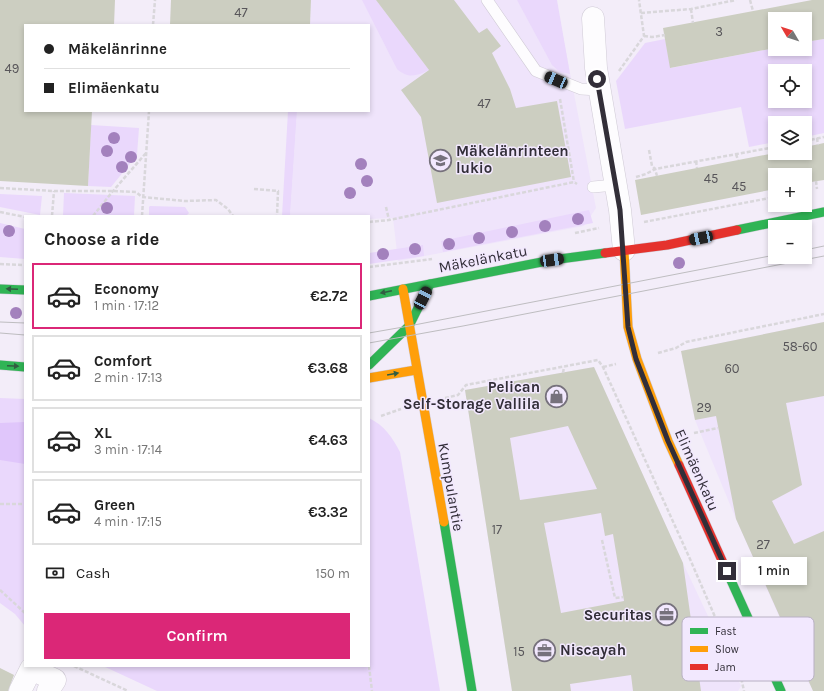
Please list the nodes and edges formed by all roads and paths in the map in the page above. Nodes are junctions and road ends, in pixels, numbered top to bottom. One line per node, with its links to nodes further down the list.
1 (154, 0): 11 (path)
2 (487, 0): 15 (lane)
3 (639, 0): 8 (path)
4 (736, 0): 6 (path)
5 (750, 0): 7 (path)
6 (691, 8): 8 (path); 10 (path)
7 (753, 11)
8 (641, 13): 13 (path)
9 (593, 18): 16 (street)
10 (693, 23)
11 (153, 24)
12 (665, 35): 13 (path)
13 (644, 36): 14 (path)
14 (617, 74)
15 (556, 80): 16 (lane); 33 (path)
16 (599, 90): 35 (street)
17 (149, 112): 24 (path)
18 (824, 137): 19 (path)
19 (817, 138): 20 (path); 21 (path)
20 (812, 139)
21 (818, 144)
22 (768, 148): 25 (path)
23 (649, 150): 29 (path)
24 (146, 153): 41 (path); 42 (path)
25 (736, 154): 26 (path); 27 (path)
26 (738, 160)
27 (696, 161): 28 (path); 29 (path)
28 (697, 168)
29 (655, 169): 30 (path); 31 (path)
30 (646, 174)
31 (657, 176)
32 (816, 181): 39 (path)
33 (574, 182): 34 (path); 53 (path)
34 (578, 185)
35 (616, 185): 36 (lane); 55 (street)
36 (594, 187)
37 (0, 188): 40 (path)
38 (254, 189): 51 (path)
39 (816, 189)
40 (54, 191): 41 (path); 47 (path)
41 (112, 191): 42 (path); 48 (path)
42 (142, 197): 49 (path); 50 (path)
43 (768, 198): 55 (path)
44 (386, 207): 53 (path)
45 (0, 212): 52 (path)
46 (824, 212): 56 (main road, Mäkelänkatu)
47 (52, 215)
48 (94, 215)
49 (142, 215)
50 (232, 215)
51 (277, 215)
52 (24, 217)
53 (389, 220): 54 (path)
54 (370, 222)
55 (622, 225): 56 (street)
56 (624, 250): 61 (main road, Mäkelänkatu); 68 (main road, Elimäenkatu)
57 (435, 259): 60 (path)
58 (0, 264): 59 (path)
59 (24, 265)
60 (370, 267)
61 (430, 284): 63 (main road, Mäkelänkatu); 67 (main road, Mäkelänkatu)
62 (0, 289): 64 (main road, one-way to 62)
63 (402, 289): 65 (main road, Mäkelänkatu, one-way to 65); 67 (main road, Kumpulantie)
64 (24, 290)
65 (370, 296)
66 (824, 314): 68 (path)
67 (409, 326): 69 (main road, Mäkelänkatu); 73 (main road, Kumpulantie)
68 (636, 359): 86 (main road, Elimäenkatu)
69 (370, 363)
70 (0, 365): 71 (main road, one-way to 71)
71 (24, 367)
72 (564, 367): 74 (path); 76 (path); 85 (path)
73 (416, 370): 75 (main road, one-way to 73); 95 (main road, Kumpulantie)
74 (563, 373)
75 (370, 378)
76 (458, 395)
77 (718, 428): 78 (path)
78 (694, 433)
79 (0, 504): 80 (path)
80 (24, 504)
81 (602, 540): 83 (path)
82 (0, 590): 84 (path)
83 (624, 596)
84 (24, 612)
85 (715, 617)
86 (748, 617)
87 (76, 667): 93 (path)
88 (368, 667): 94 (path)
89 (742, 681): 96 (path)
90 (777, 681): 97 (main road, Elimäenkatu)
91 (20, 691): 92 (street)
92 (48, 691)
93 (128, 691)
94 (372, 691)
95 (472, 691)
96 (744, 691)
97 (781, 691)

